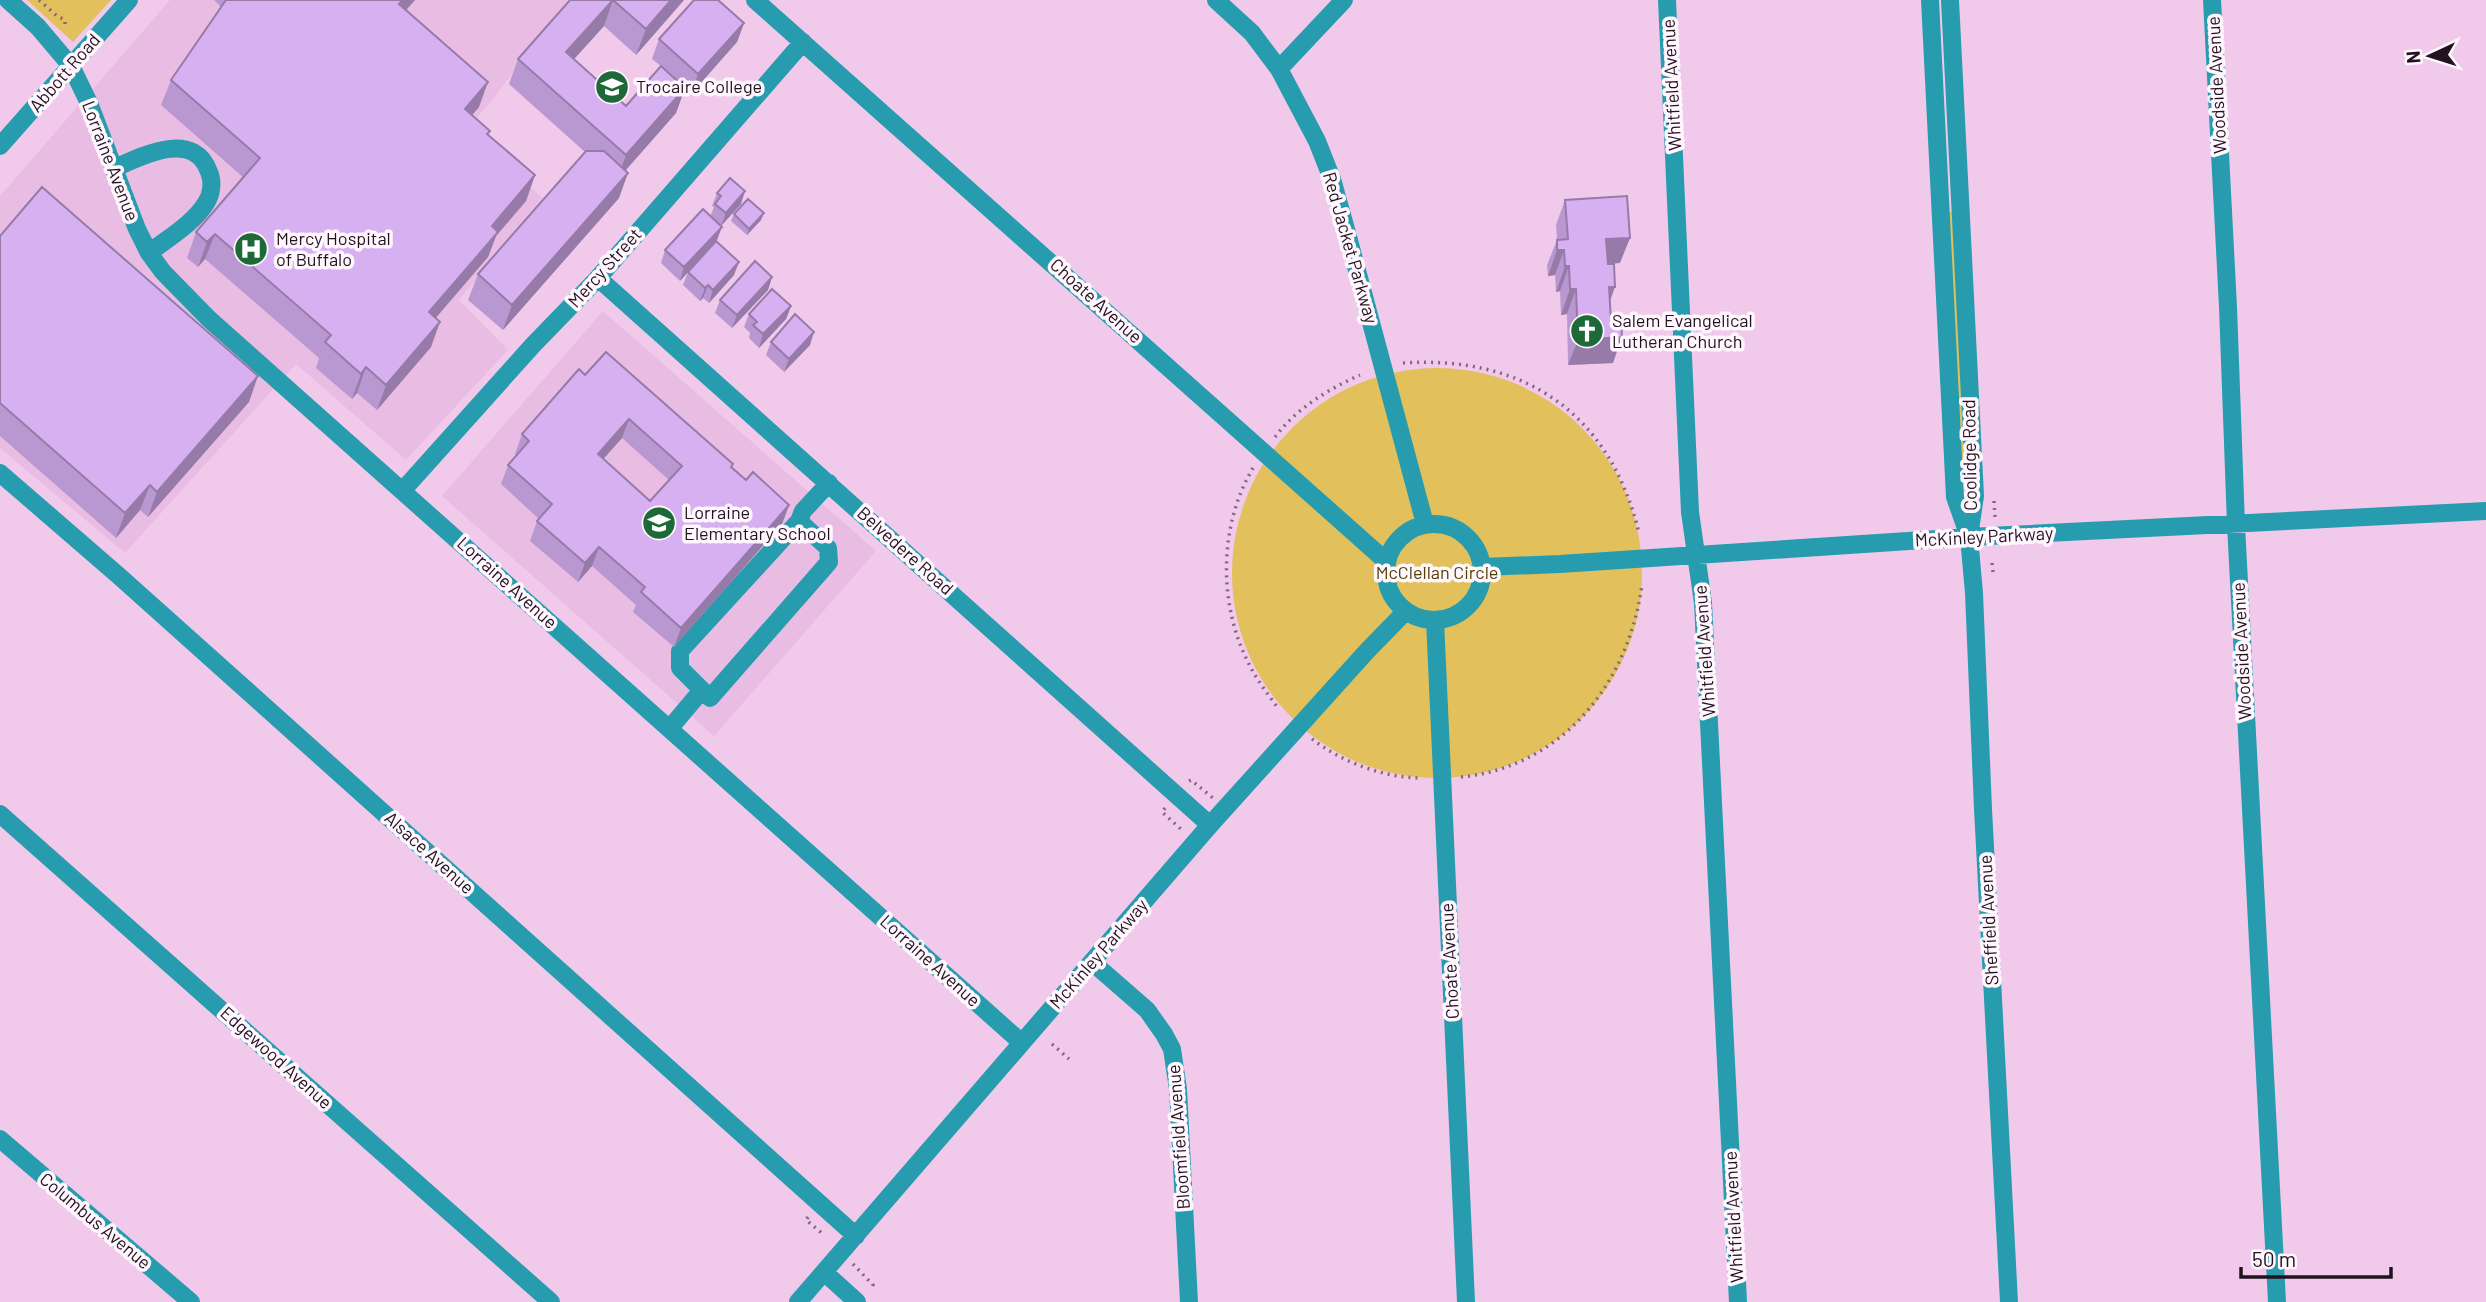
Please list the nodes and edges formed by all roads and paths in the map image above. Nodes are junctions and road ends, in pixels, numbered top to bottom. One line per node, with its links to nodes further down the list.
1 (8, 0): 13 (street, Lorraine Avenue)
2 (39, 0): 11 (path)
3 (129, 0): 13 (street, Abbott Road)
4 (755, 0): 12 (street, Choate Avenue)
5 (1216, 0): 14 (street, Red Jacket Parkway)
6 (1344, 0): 14 (street)
7 (1667, 0): 34 (street, Whitfield Avenue)
8 (1930, 0): 18 (street, Coolidge Road)
9 (1950, 0): 17 (street, Coolidge Road)
10 (2213, 0): 31 (street, Woodside Avenue)
11 (65, 26)
12 (803, 42): 20 (street, Mercy Street); 35 (street, Choate Avenue)
13 (71, 66): 15 (street, Abbott Road); 16 (street, Lorraine Avenue)
14 (1279, 69): 30 (street, Red Jacket Parkway)
15 (0, 146)
16 (115, 168): 19 (street, Lorraine Avenue); 19 (street)
17 (1959, 188): 18 (street); 33 (street, Coolidge Road)
18 (1939, 189): 33 (street, Coolidge Road)
19 (149, 253): 27 (street, Lorraine Avenue)
20 (598, 278): 26 (street, Belvedere Road); 27 (street, Mercy Street)
21 (1403, 363): 32 (path)
22 (1360, 375): 23 (path)
23 (1273, 439)
24 (1254, 466): 41 (path)
25 (0, 473): 59 (street, Alsace Avenue)
26 (829, 483): 29 (street); 50 (street, Belvedere Road)
27 (403, 490): 42 (street, Lorraine Avenue)
28 (2486, 511): 31 (street, McKinley Parkway)
29 (799, 521): 40 (street); 40 (street)
30 (1425, 524): 35 (street); 36 (street)
31 (2236, 525): 33 (street, McKinley Parkway); 71 (street, Woodside Avenue)
32 (1639, 533)
33 (1969, 537): 34 (street, McKinley Parkway); 70 (street, Sheffield Avenue)
34 (1697, 556): 36 (street, McKinley Parkway); 69 (street, Whitfield Avenue)
35 (1387, 562): 38 (street)
36 (1482, 567): 39 (street)
37 (1642, 585): 44 (path)
38 (1406, 611): 39 (street); 50 (street, McKinley Parkway)
39 (1435, 620): 68 (street, Choate Avenue)
40 (702, 690): 42 (street)
41 (1278, 708)
42 (670, 728): 53 (street, Lorraine Avenue)
43 (1308, 735): 45 (path)
44 (1456, 777)
45 (1422, 778)
46 (1191, 780): 47 (path)
47 (1209, 795)
48 (1162, 812): 51 (path)
49 (0, 814): 64 (street, Edgewood Avenue)
50 (1210, 825): 52 (street, McKinley Parkway)
51 (1179, 827)
52 (1092, 962): 53 (street, McKinley Parkway); 67 (street, Bloomfield Avenue)
53 (1022, 1043): 59 (street, McKinley Parkway)
54 (1052, 1044): 55 (path)
55 (1069, 1059)
56 (0, 1139): 63 (street, Columbus Avenue)
57 (806, 1220): 58 (path)
58 (824, 1235)
59 (856, 1236): 61 (street, McKinley Parkway)
60 (857, 1268): 62 (path)
61 (824, 1272): 65 (street, McKinley Parkway); 66 (street)
62 (873, 1285)
63 (191, 1302)
64 (551, 1302)
65 (798, 1302)
66 (858, 1302)
67 (1189, 1302)
68 (1466, 1302)
69 (1738, 1302)
70 (2009, 1302)
71 (2277, 1302)

